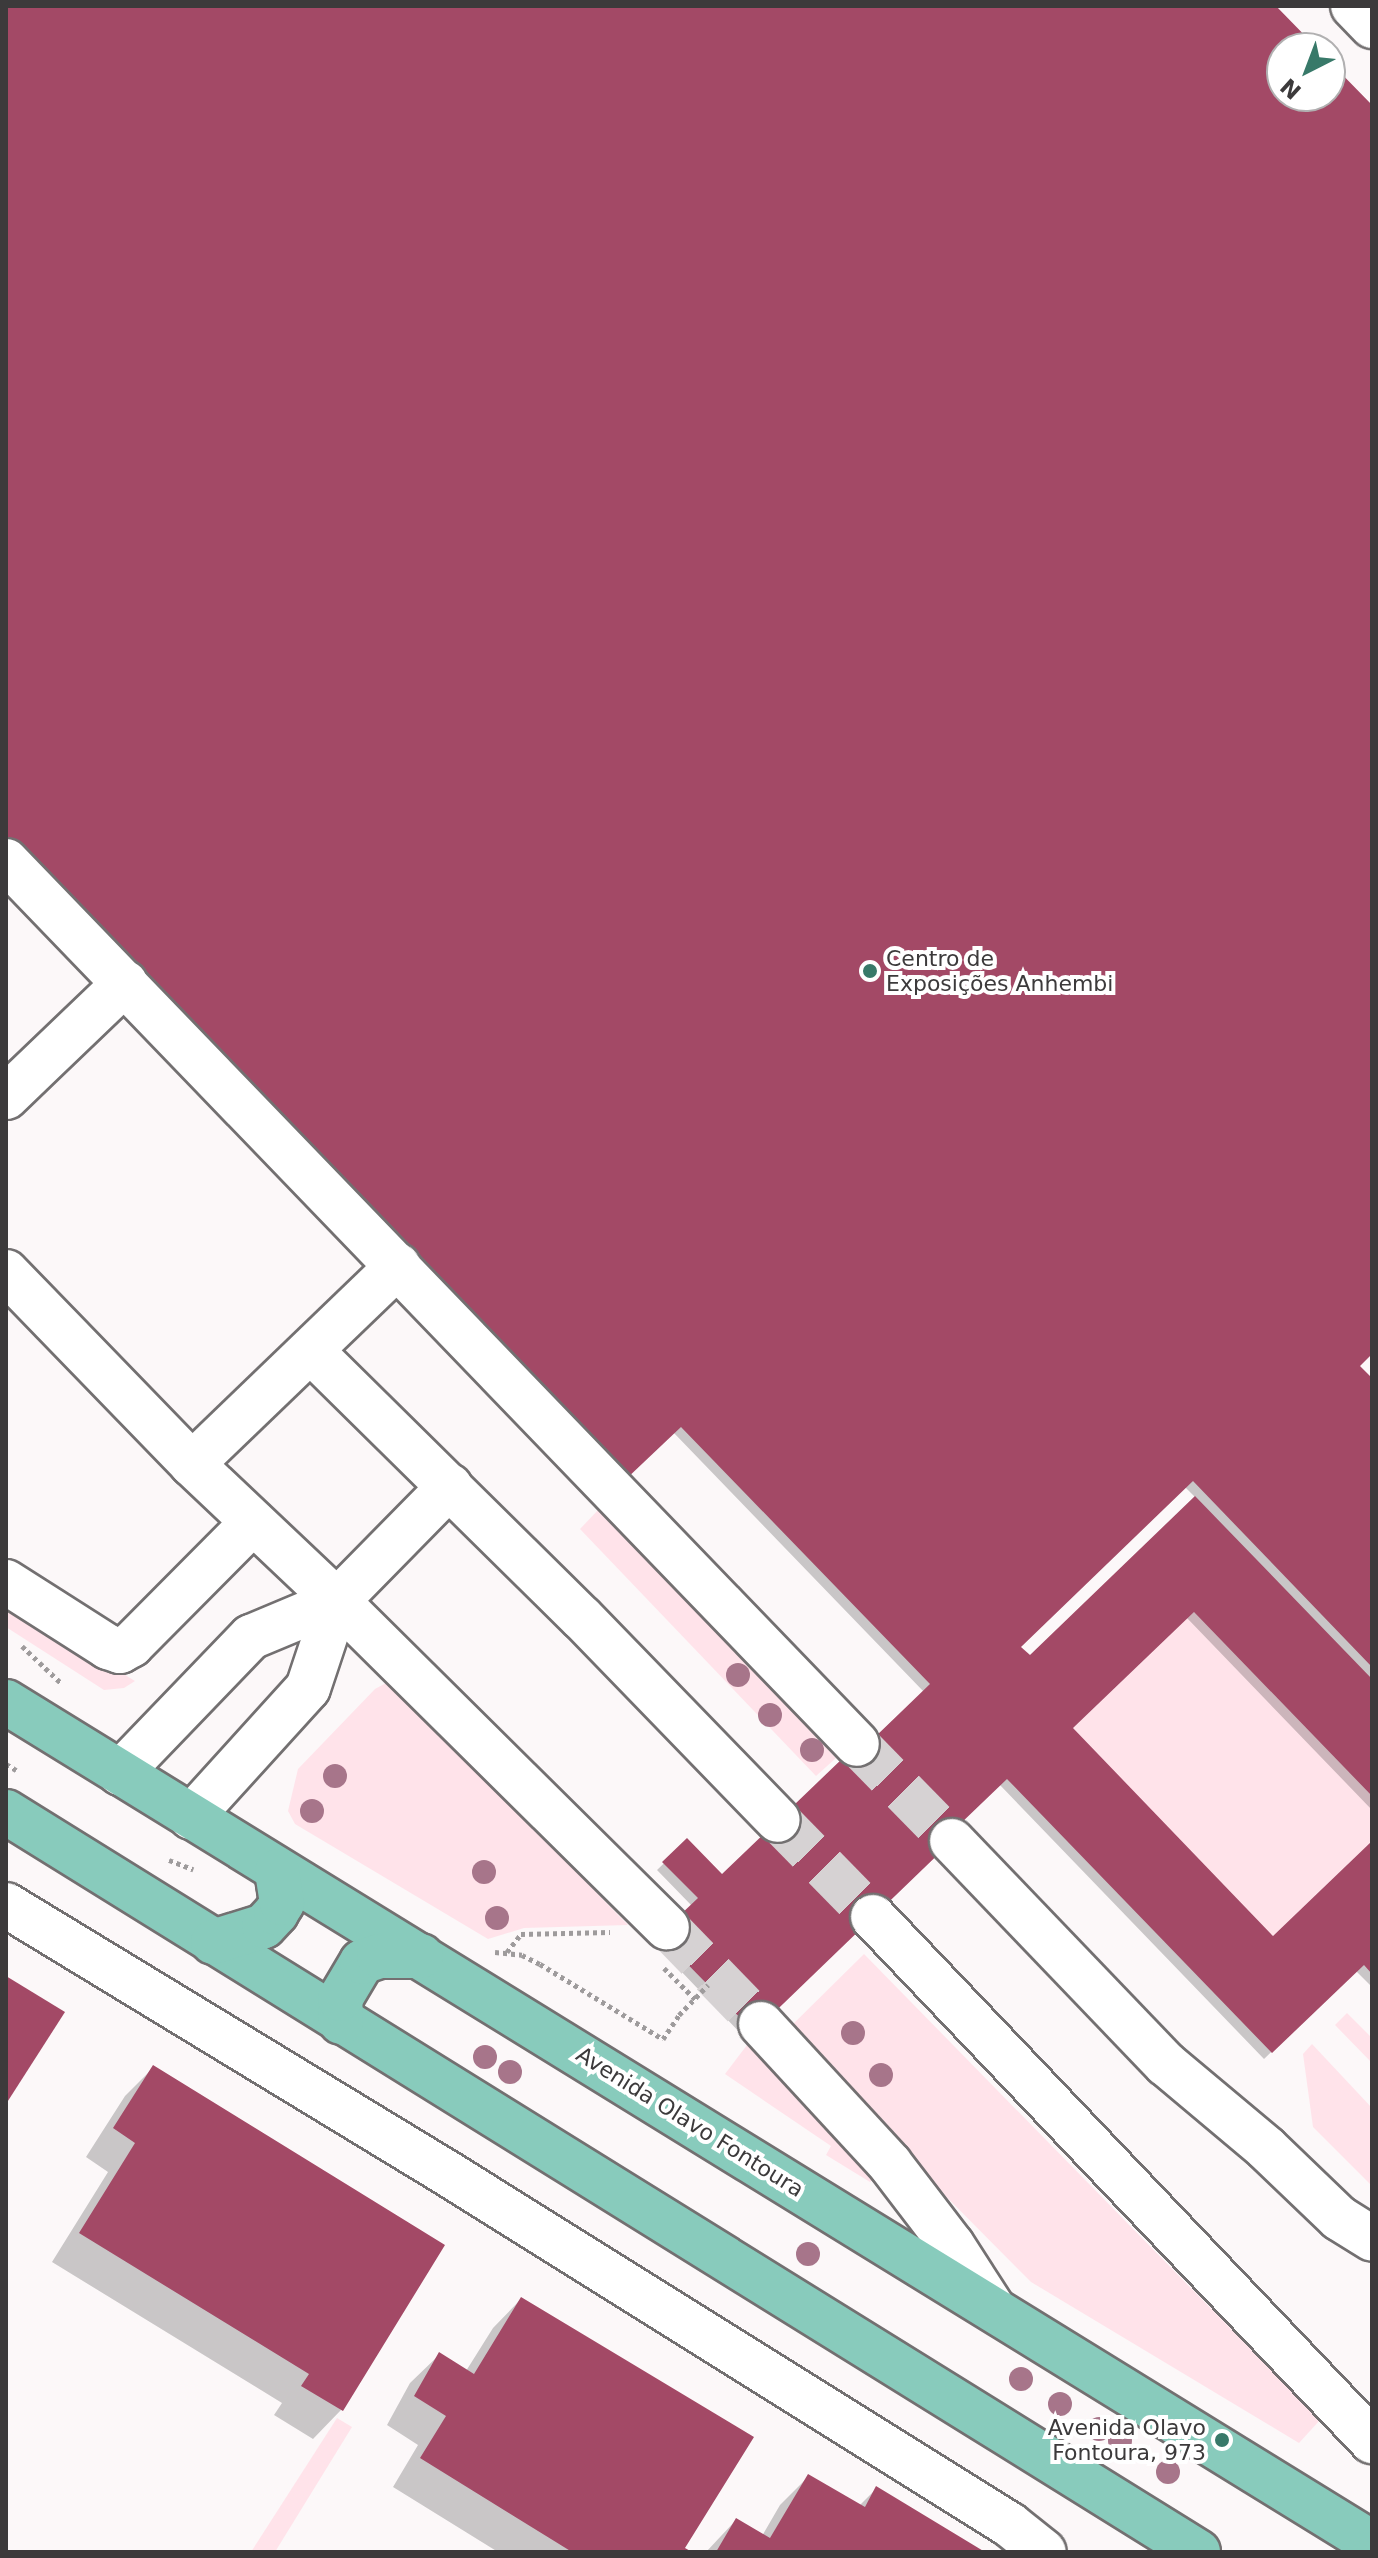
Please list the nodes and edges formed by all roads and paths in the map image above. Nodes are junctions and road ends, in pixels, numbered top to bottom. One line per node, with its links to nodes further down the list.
1 (1353, 6): 2 (lane)
2 (1372, 26)
3 (6, 861): 4 (lane)
4 (125, 983): 5 (lane); 6 (lane)
5 (6, 1097)
6 (398, 1266): 8 (lane); 15 (lane)
7 (6, 1272): 9 (lane)
8 (311, 1351): 9 (lane); 10 (lane)
9 (192, 1464): 11 (lane)
10 (450, 1486): 13 (lane); 19 (lane)
11 (253, 1522): 12 (lane); 13 (lane)
12 (6, 1582)
13 (337, 1601): 16 (lane); 18 (lane); 24 (lane)
14 (6, 1702): 16 (main road, Avenida Olavo Fontoura)
15 (857, 1744)
16 (120, 1773): 18 (main road, Avenida Olavo Fontoura)
17 (6, 1812): 26 (main road)
18 (191, 1817): 21 (main road, Avenida Olavo Fontoura)
19 (778, 1820)
20 (952, 1841): 33 (lane)
21 (277, 1871): 26 (main road); 29 (main road, Avenida Olavo Fontoura)
22 (6, 1905): 37 (lane)
23 (873, 1917): 35 (lane)
24 (667, 1927)
25 (612, 1932): 28 (path)
26 (213, 1942): 31 (main road)
27 (483, 1948): 28 (path)
28 (507, 1952): 30 (path)
29 (421, 1956): 31 (main road); 34 (main road, Avenida Olavo Fontoura)
30 (708, 1985)
31 (341, 2022): 38 (main road)
32 (761, 2024): 34 (lane)
33 (1372, 2239)
34 (992, 2307): 36 (main road, Avenida Olavo Fontoura)
35 (1372, 2441)
36 (1372, 2543)
37 (1044, 2552)
38 (1198, 2552)

